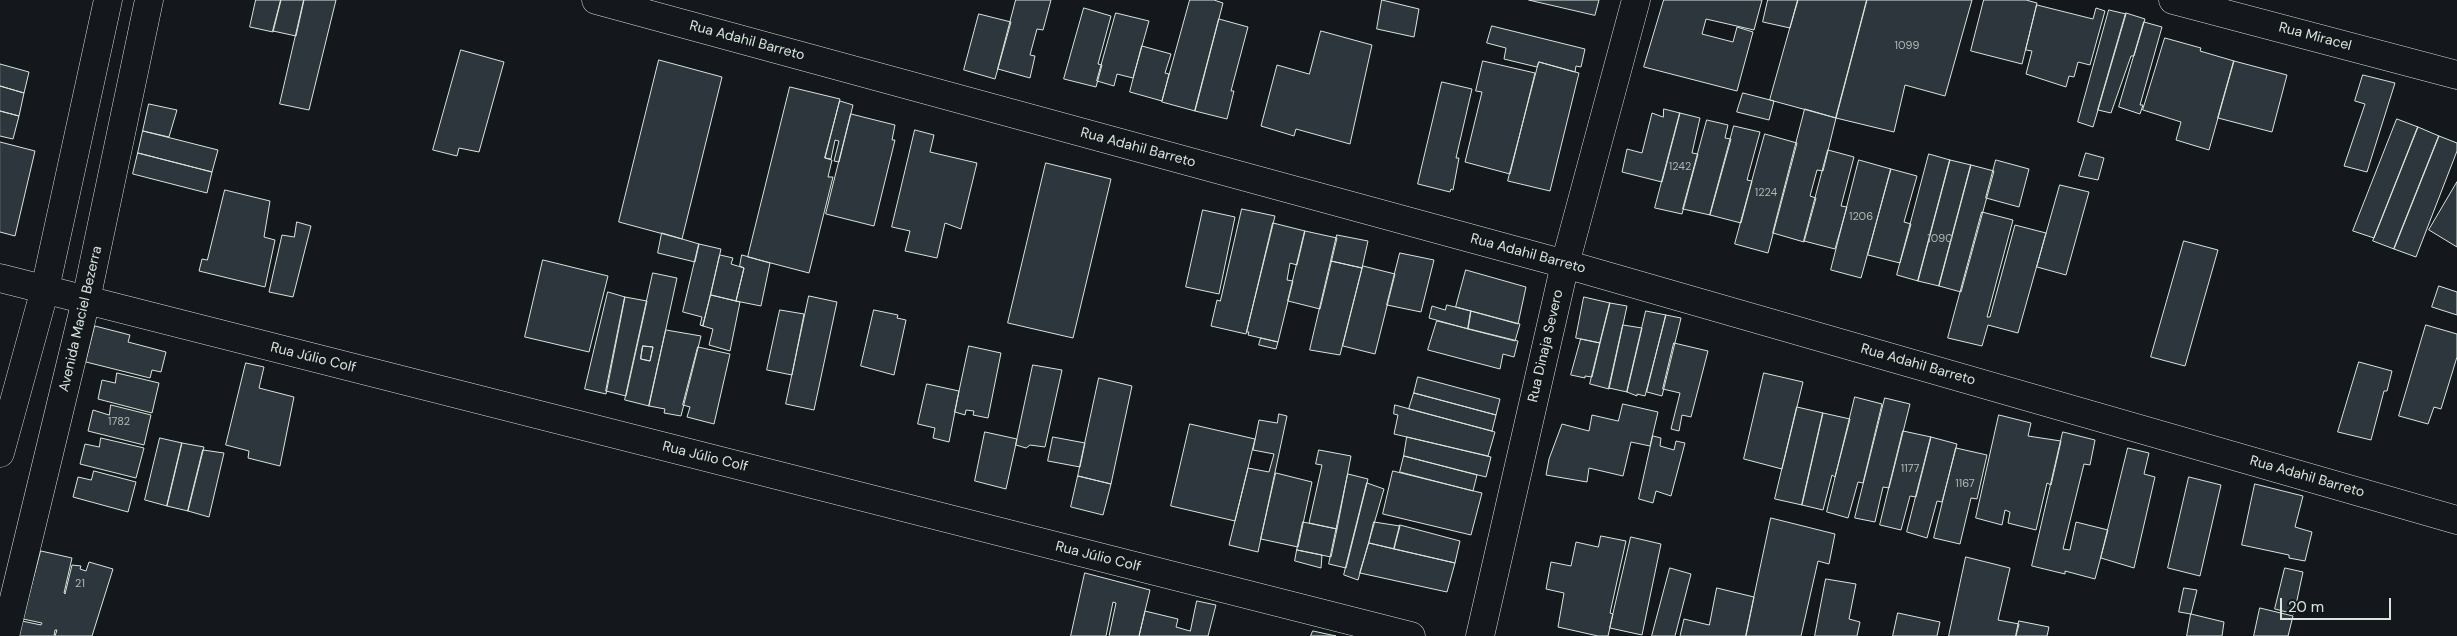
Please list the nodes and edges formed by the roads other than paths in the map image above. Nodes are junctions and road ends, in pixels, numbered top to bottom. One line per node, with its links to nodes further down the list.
1 (108, 0): 9 (street)
2 (149, 0): 10 (street, Avenida Maciel Bezerra)
3 (596, 0): 7 (street, Rua Adahil Barreto)
4 (1636, 0): 7 (street, Rua Dinaja Severo)
5 (2173, 0): 6 (street, Rua Miracel)
6 (2457, 75)
7 (1565, 264): 12 (street, Rua Adahil Barreto); 15 (street, Rua Dinaja Severo)
8 (0, 278): 9 (street, Rua Júlio Colf)
9 (45, 289): 10 (street, Rua Júlio Colf); 11 (street)
10 (86, 300): 13 (street, Avenida Maciel Bezerra); 14 (street, Rua Júlio Colf)
11 (0, 453)
12 (2457, 520)
13 (5, 636)
14 (1411, 636)
15 (1480, 636)

